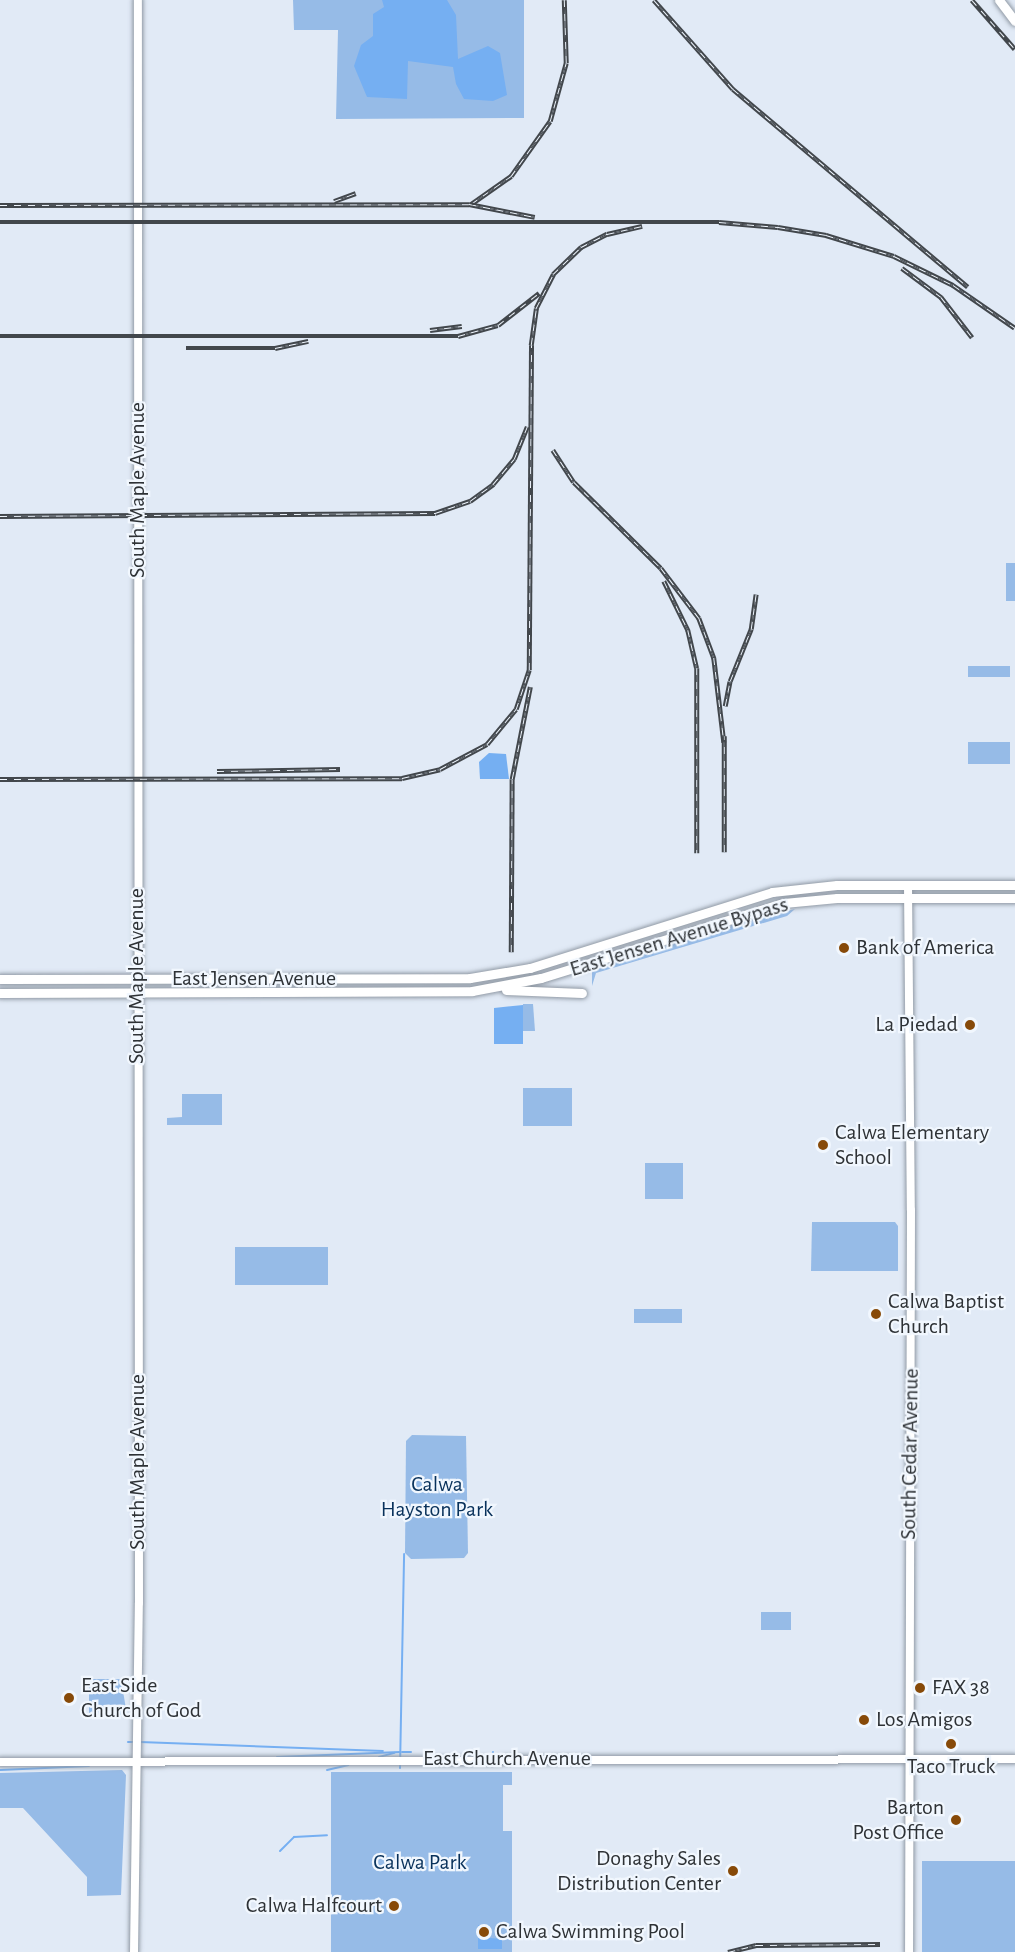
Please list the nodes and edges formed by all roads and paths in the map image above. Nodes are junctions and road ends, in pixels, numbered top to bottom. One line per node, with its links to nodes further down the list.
1 (138, 0): 10 (main road, South Maple Avenue)
2 (999, 0): 3 (main road)
3 (1015, 21)
4 (908, 885): 5 (main road, East Jensen Avenue Bypass); 6 (main road, South Cedar Avenue); 8 (main road, East Jensen Avenue Bypass)
5 (1015, 885)
6 (908, 898): 7 (main road, East Jensen Avenue Bypass); 11 (main road, East Jensen Avenue Bypass); 17 (main road, South Cedar Avenue)
7 (1015, 898)
8 (507, 973): 10 (main road, East Jensen Avenue)
9 (0, 979): 10 (main road, East Jensen Avenue)
10 (137, 979): 13 (main road, South Maple Avenue)
11 (488, 989): 13 (main road, East Jensen Avenue); 14 (main road)
12 (0, 993): 13 (main road, East Jensen Avenue)
13 (137, 993): 16 (main road, South Maple Avenue)
14 (582, 993)
15 (1015, 1759): 17 (main road, East Church Avenue)
16 (138, 1761): 17 (main road, East Church Avenue); 18 (main road, East Church Avenue); 19 (main road, South Maple Avenue)
17 (909, 1761): 20 (main road, South Cedar Avenue)
18 (0, 1762)
19 (134, 1952)
20 (909, 1952)

